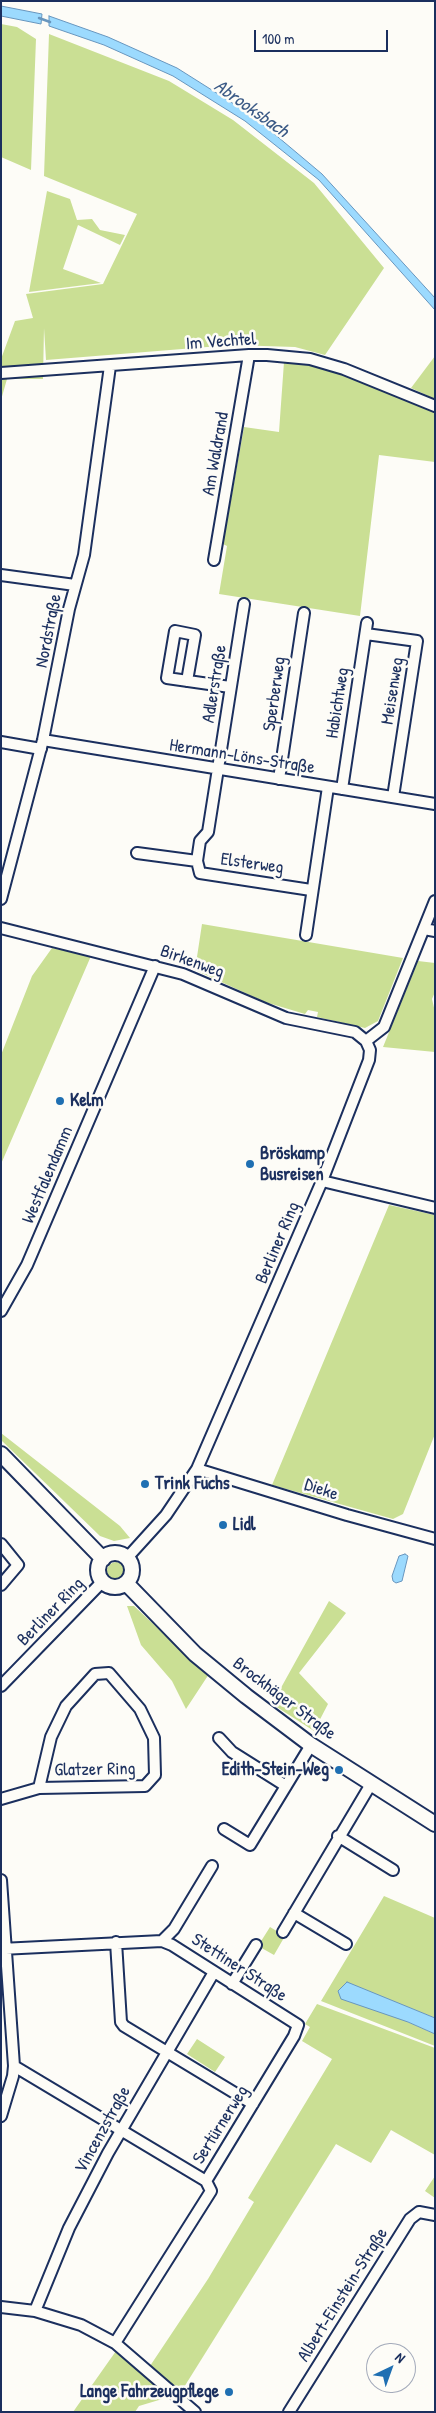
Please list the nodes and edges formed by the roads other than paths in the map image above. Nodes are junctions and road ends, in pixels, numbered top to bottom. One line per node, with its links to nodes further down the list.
1 (248, 355): 2 (street, Im Vechtel); 4 (street, Im Vechtel); 5 (street, Am Waldrand)
2 (110, 366): 3 (street, Im Vechtel); 7 (street, Nordstraße)
3 (1, 373)
4 (435, 406)
5 (214, 560)
6 (1, 575): 7 (street)
7 (75, 585): 15 (street, Nordstraße)
8 (244, 604): 13 (street, Adlerstraße)
9 (304, 613): 17 (street, Sperberweg)
10 (367, 623): 11 (street, Habichtweg)
11 (366, 634): 19 (street, Habichtweg); 20 (street, Meisenweg)
12 (187, 681): 12 (street); 13 (street)
13 (230, 687): 16 (street, Adlerstraße)
14 (1, 742): 15 (street, Hermann-Löns-Straße)
15 (42, 745): 16 (street, Hermann-Löns-Straße); 25 (street, Nordstraße)
16 (218, 770): 17 (street, Hermann-Löns-Straße); 23 (street, Elsterweg)
17 (279, 780): 18 (street, Hermann-Löns-Straße)
18 (328, 787): 19 (street, Hermann-Löns-Straße); 24 (street)
19 (342, 789): 20 (street, Hermann-Löns-Straße)
20 (393, 797): 21 (street, Hermann-Löns-Straße)
21 (435, 804)
22 (137, 852): 23 (street, Elsterweg)
23 (197, 861): 24 (street, Elsterweg)
24 (312, 890): 30 (street)
25 (1, 899)
26 (435, 901): 28 (street)
27 (1, 928): 31 (street, Birkenweg)
28 (424, 929): 29 (street); 32 (street)
29 (435, 931)
30 (306, 935)
31 (155, 966): 32 (street, Birkenweg); 35 (street, Westfalendamm)
32 (366, 1041): 33 (street, Berliner Ring)
33 (322, 1181): 34 (street); 37 (street, Berliner Ring)
34 (435, 1208)
35 (1, 1311)
36 (1, 1454): 41 (street)
37 (197, 1469): 38 (street, Dieke); 40 (street, Berliner Ring)
38 (435, 1539)
39 (1, 1544): 44 (street)
40 (127, 1558): 41 (street); 43 (street)
41 (103, 1559): 42 (street)
42 (103, 1581): 43 (street); 45 (street, Berliner Ring)
43 (126, 1583): 47 (street, Brockhäger Straße)
44 (1, 1585)
45 (1, 1686)
46 (219, 1738): 49 (street)
47 (311, 1744): 48 (street, Brockhäger Straße); 49 (street)
48 (370, 1784): 52 (street, Brockhäger Straße); 54 (street)
49 (286, 1786): 53 (street)
50 (39, 1788): 50 (street, Glatzer Ring); 51 (street, Glatzer Ring)
51 (1, 1799)
52 (435, 1824)
53 (224, 1829)
54 (338, 1836): 56 (street); 58 (street)
55 (212, 1866): 60 (street)
56 (393, 1870)
57 (1, 1880): 64 (street)
58 (294, 1913): 59 (street); 62 (street)
59 (283, 1932)
60 (162, 1940): 61 (street); 65 (street, Stettiner Straße)
61 (116, 1942): 64 (street); 68 (street)
62 (346, 1944)
63 (256, 1945): 66 (street)
64 (3, 1950): 69 (street)
65 (214, 1972): 66 (street, Stettiner Straße); 68 (street, Vincenzstraße)
66 (232, 1984): 67 (street, Stettiner Straße)
67 (298, 2025): 70 (street, Sertürnerweg)
68 (166, 2052): 70 (street); 72 (street, Vincenzstraße)
69 (14, 2066): 71 (street); 72 (street)
70 (253, 2104): 73 (street, Sertürnerweg)
71 (2, 2114)
72 (122, 2130): 73 (street); 76 (street, Vincenzstraße)
73 (206, 2181): 77 (street, Sertürnerweg)
74 (435, 2215): 79 (street, Albert-Einstein-Straße)
75 (1, 2307): 76 (street)
76 (34, 2311): 77 (street)
77 (115, 2343): 78 (street)
78 (195, 2412)
79 (290, 2412)

